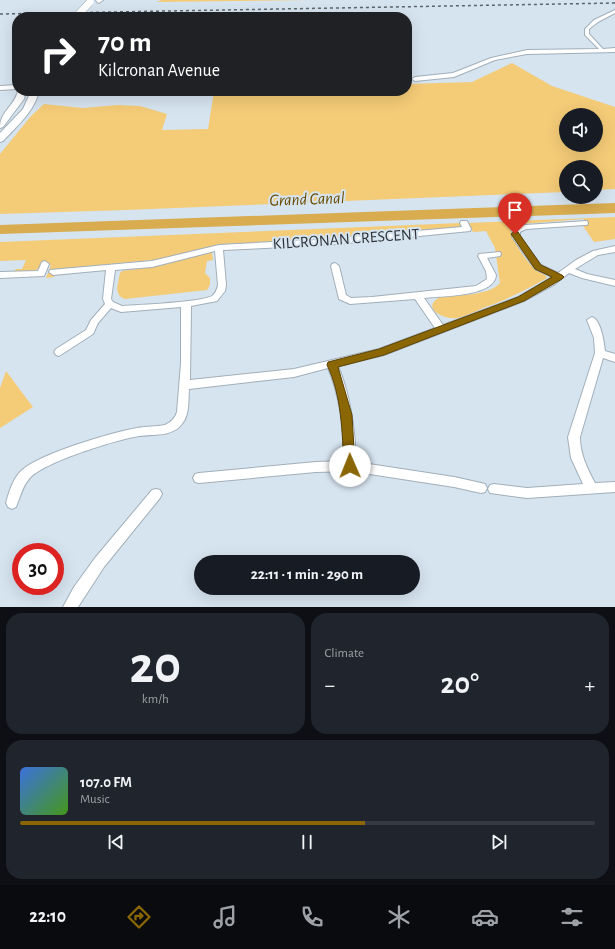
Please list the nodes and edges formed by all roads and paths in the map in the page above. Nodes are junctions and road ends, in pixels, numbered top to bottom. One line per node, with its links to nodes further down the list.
1 (90, 1): 4 (main road, bridge)
2 (100, 1): 5 (main road)
3 (615, 11): 6 (street)
4 (80, 12)
5 (90, 12)
6 (601, 48)
7 (615, 50): 8 (street)
8 (415, 79)
9 (12, 87): 10 (street)
10 (0, 88)
11 (21, 96): 13 (main road)
12 (34, 96): 14 (main road)
13 (0, 125)
14 (0, 139)
15 (464, 222): 17 (street, KILCRONAN CRESCENT)
16 (584, 223): 26 (street)
17 (219, 248): 22 (street, KILCRONAN CRESCENT); 30 (street)
18 (615, 249): 23 (street)
19 (497, 254): 28 (street)
20 (45, 264): 25 (street)
21 (335, 266): 28 (street)
22 (111, 267): 24 (street, KILCRONAN CRESCENT); 29 (street)
23 (569, 270): 26 (street); 27 (street)
24 (53, 272)
25 (0, 275)
26 (559, 277): 32 (street)
27 (615, 283)
28 (417, 295): 32 (street)
29 (110, 304): 30 (street); 33 (street)
30 (186, 304): 37 (street)
31 (592, 320): 34 (street)
32 (441, 330): 36 (street)
33 (59, 352)
34 (600, 353): 35 (street); 42 (street)
35 (615, 358)
36 (332, 365): 37 (street); 38 (street)
37 (185, 385): 45 (street)
38 (350, 466): 39 (street); 41 (street)
39 (199, 478)
40 (615, 487): 42 (street)
41 (481, 488)
42 (592, 488): 43 (street)
43 (494, 489)
44 (156, 494): 46 (street)
45 (12, 503)
46 (70, 607)

